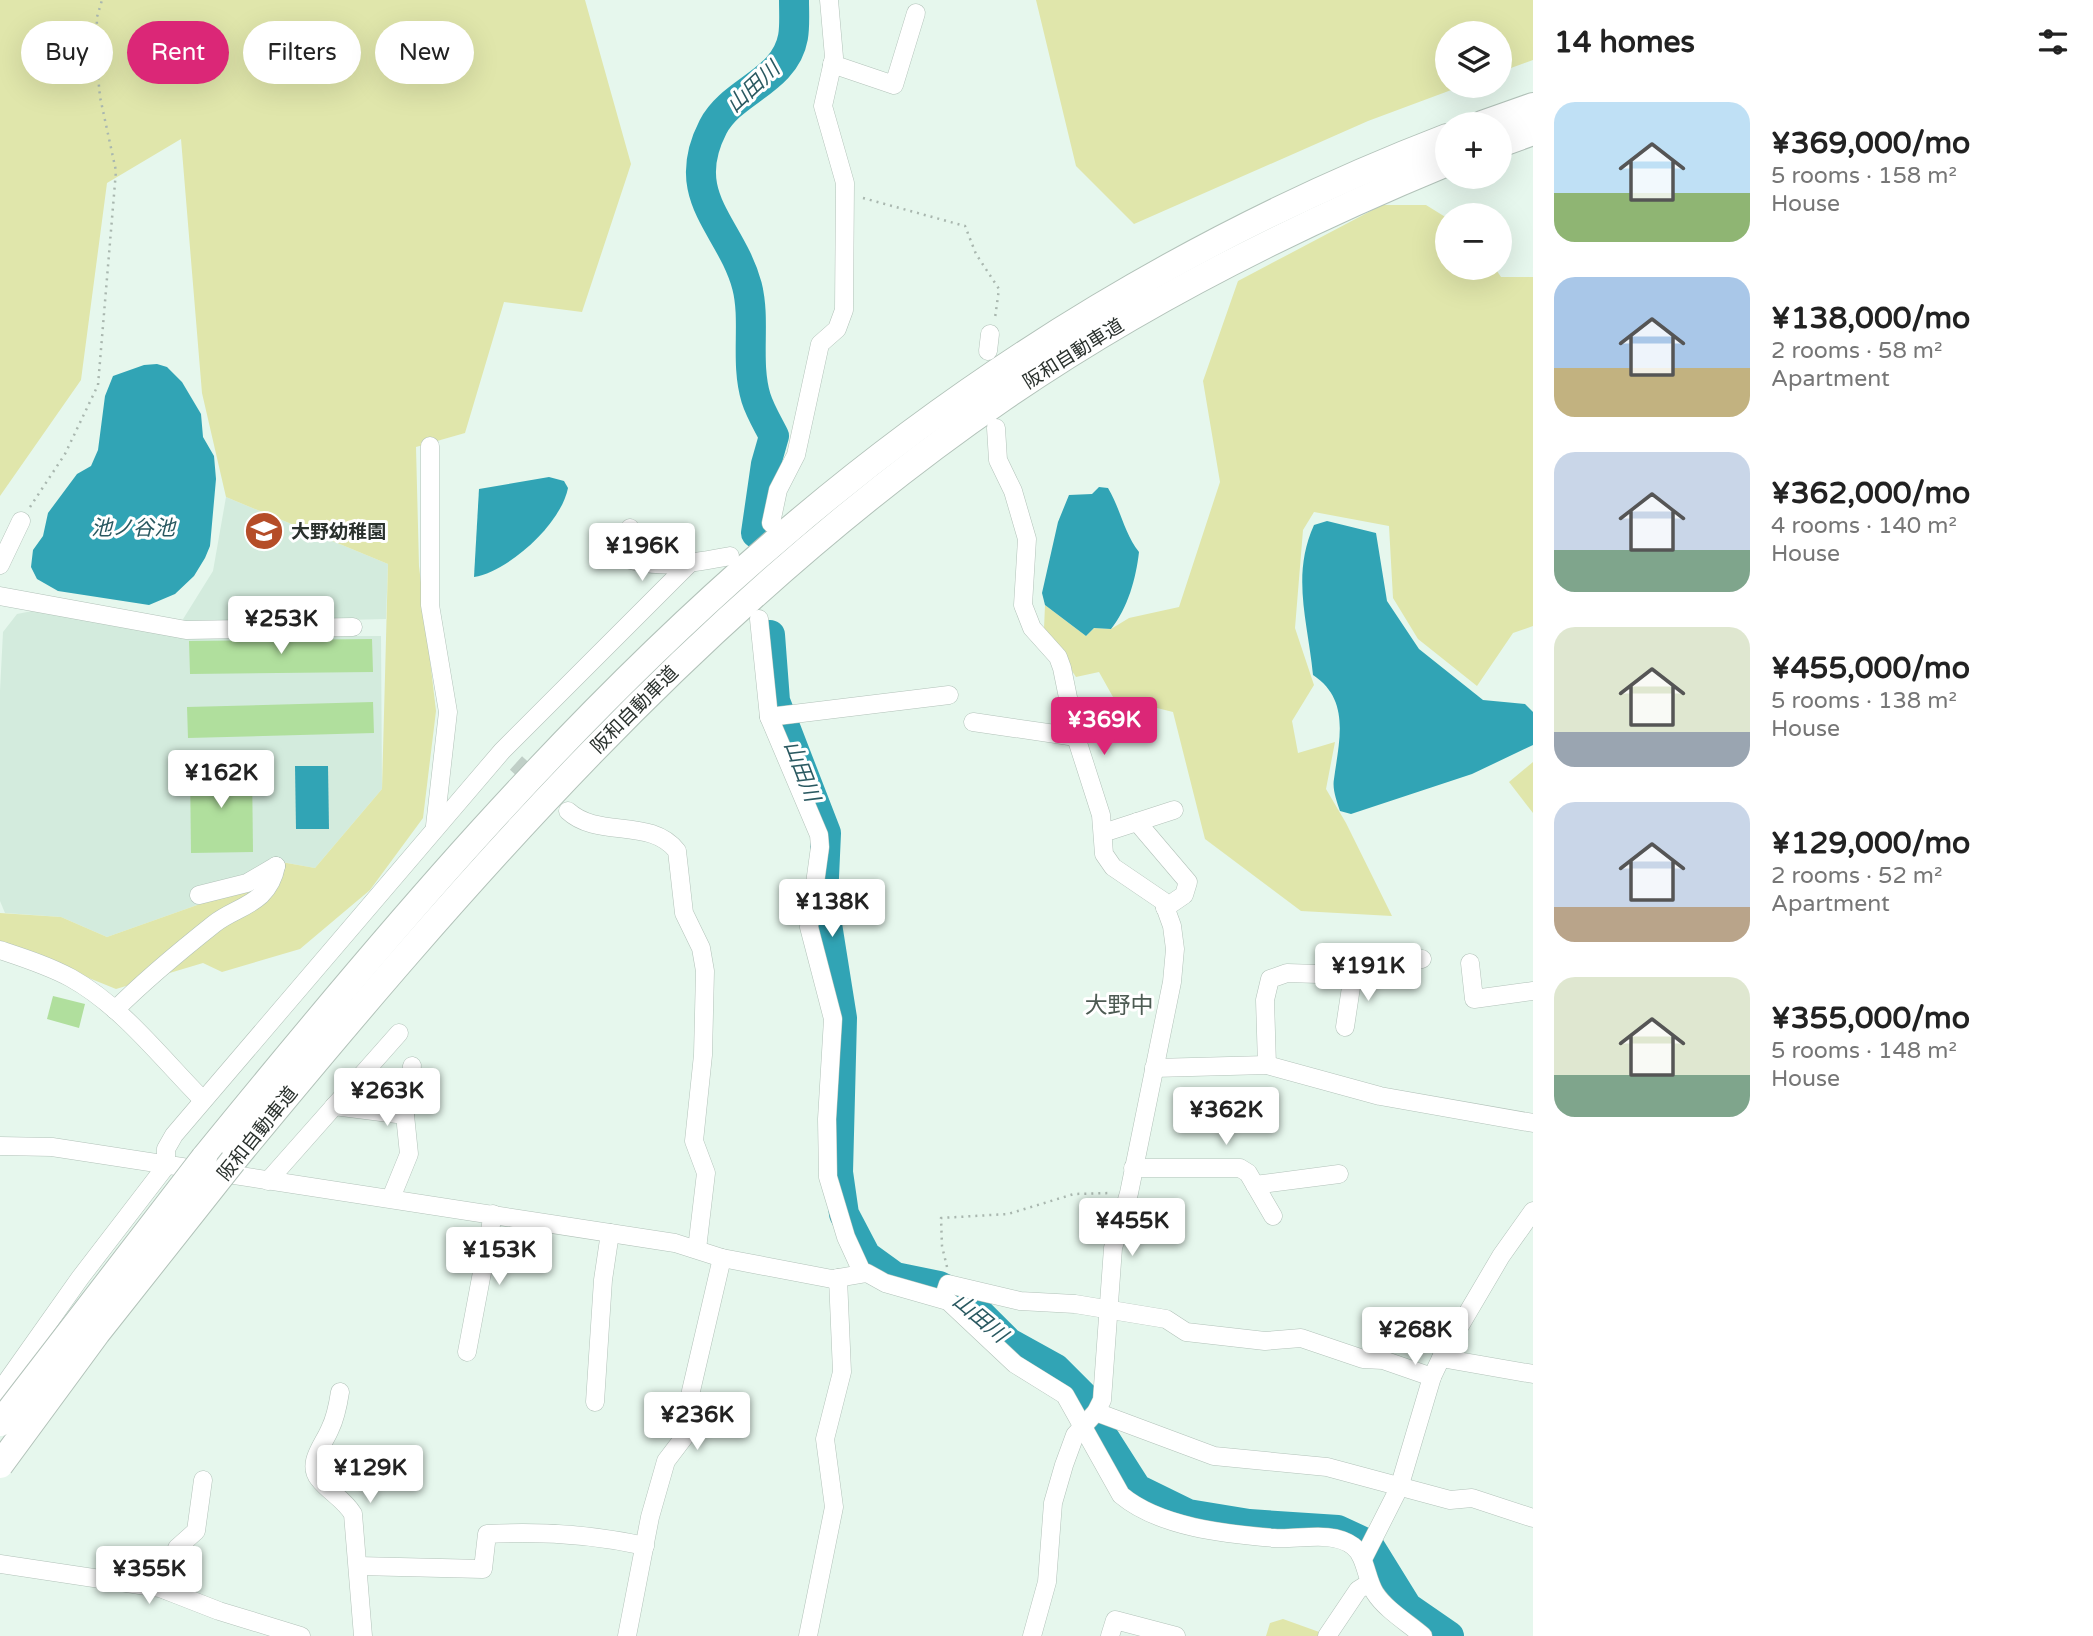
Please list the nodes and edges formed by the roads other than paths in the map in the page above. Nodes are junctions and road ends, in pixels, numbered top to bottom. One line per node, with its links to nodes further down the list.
1 (829, 0): 3 (street)
2 (916, 13): 3 (street)
3 (832, 64): 13 (street)
4 (1533, 106): 5 (highway)
5 (1512, 113)
6 (1533, 132): 7 (highway)
7 (1512, 140)
8 (1435, 142): 74 (highway, 阪和自動車道, bridge)
9 (1435, 168): 76 (highway, 阪和自動車道, bridge)
10 (996, 428): 24 (street)
11 (430, 446): 30 (street)
12 (21, 521): 17 (street)
13 (771, 523)
14 (630, 528): 16 (street)
15 (730, 556): 16 (street)
16 (691, 563): 25 (street)
17 (0, 565)
18 (0, 596): 20 (street)
19 (759, 620): 22 (street)
20 (353, 626)
21 (949, 695): 22 (street)
22 (769, 717): 62 (street)
23 (972, 722): 24 (street)
24 (1076, 737): 31 (street)
25 (502, 751): 26 (street); 30 (street)
26 (516, 763)
27 (1174, 810): 29 (street)
28 (568, 811): 60 (street)
29 (1137, 822): 31 (street); 33 (street)
30 (435, 826): 45 (street)
31 (1103, 834): 33 (street)
32 (199, 895): 39 (street)
33 (1165, 908): 44 (street)
34 (0, 950): 39 (street)
35 (1422, 960): 37 (street)
36 (1470, 963): 38 (street)
37 (1353, 974): 40 (street); 42 (street)
38 (1533, 991)
39 (115, 1010): 45 (street)
40 (1345, 1027)
41 (399, 1033): 46 (street)
42 (1267, 1065): 44 (street); 48 (street)
43 (412, 1066): 47 (street)
44 (1154, 1068): 51 (street)
45 (203, 1100): 50 (street)
46 (334, 1106): 47 (street); 53 (street)
47 (405, 1115): 55 (street)
48 (1533, 1123)
49 (0, 1146): 50 (street)
50 (166, 1166): 53 (street); 70 (street)
51 (1133, 1168): 54 (street); 65 (street)
52 (1339, 1174): 54 (street)
53 (268, 1181): 55 (street)
54 (1255, 1185): 58 (street)
55 (391, 1198): 57 (street)
56 (1533, 1211): 67 (street)
57 (493, 1214): 59 (street); 66 (street)
58 (1273, 1216)
59 (610, 1233): 60 (street); 72 (street)
60 (697, 1249): 61 (street)
61 (722, 1258): 63 (street); 80 (street)
62 (862, 1272): 63 (street); 64 (street)
63 (838, 1278): 89 (street)
64 (946, 1291): 65 (street); 75 (street)
65 (1109, 1308): 69 (street); 73 (street)
66 (467, 1352)
67 (1441, 1358): 68 (street); 69 (street)
68 (1533, 1374)
69 (1432, 1377): 78 (street)
70 (0, 1391)
71 (340, 1392): 83 (street)
72 (596, 1402)
73 (1096, 1412): 75 (street); 78 (street)
74 (0, 1423)
75 (1082, 1427): 81 (street); 90 (street)
76 (0, 1465)
77 (203, 1480): 85 (street)
78 (1399, 1488): 79 (street); 81 (street)
79 (1533, 1518)
80 (645, 1546): 83 (street); 88 (street)
81 (1363, 1559): 84 (street)
82 (0, 1564): 85 (street)
83 (358, 1566): 87 (street)
84 (1369, 1583): 93 (street); 94 (street)
85 (166, 1590): 86 (street)
86 (301, 1636)
87 (363, 1636)
88 (627, 1636)
89 (808, 1636)
90 (1032, 1636)
91 (1110, 1636): 92 (street)
92 (1176, 1636)
93 (1326, 1636)
94 (1423, 1636)

